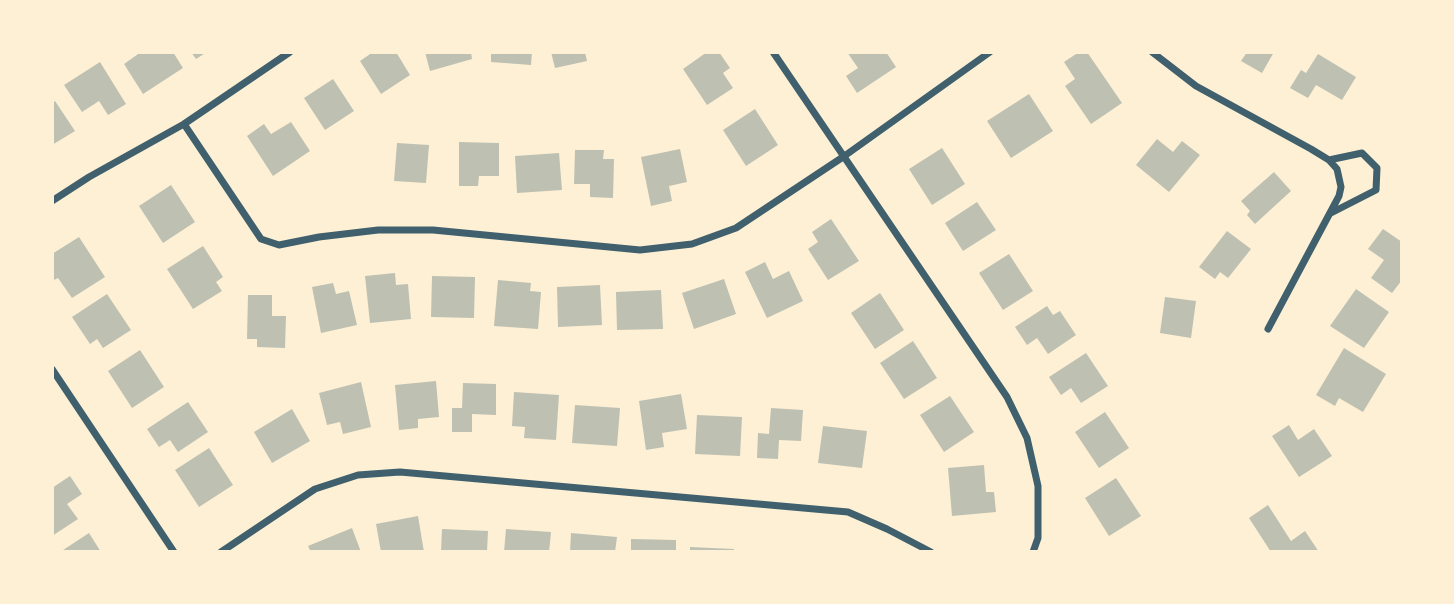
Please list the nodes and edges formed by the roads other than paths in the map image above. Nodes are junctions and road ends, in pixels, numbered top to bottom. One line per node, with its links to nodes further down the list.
1 (290, 52): 5 (street)
2 (772, 52): 6 (street)
3 (990, 52): 6 (street)
4 (1152, 52): 7 (street)
5 (184, 124): 6 (street); 8 (street)
6 (843, 157): 15 (street)
7 (1329, 160): 9 (street); 9 (street)
8 (52, 201)
9 (1331, 214): 10 (street)
10 (1268, 329)
11 (52, 369): 12 (street)
12 (174, 551)
13 (221, 551): 14 (street)
14 (931, 551)
15 (1033, 551)

